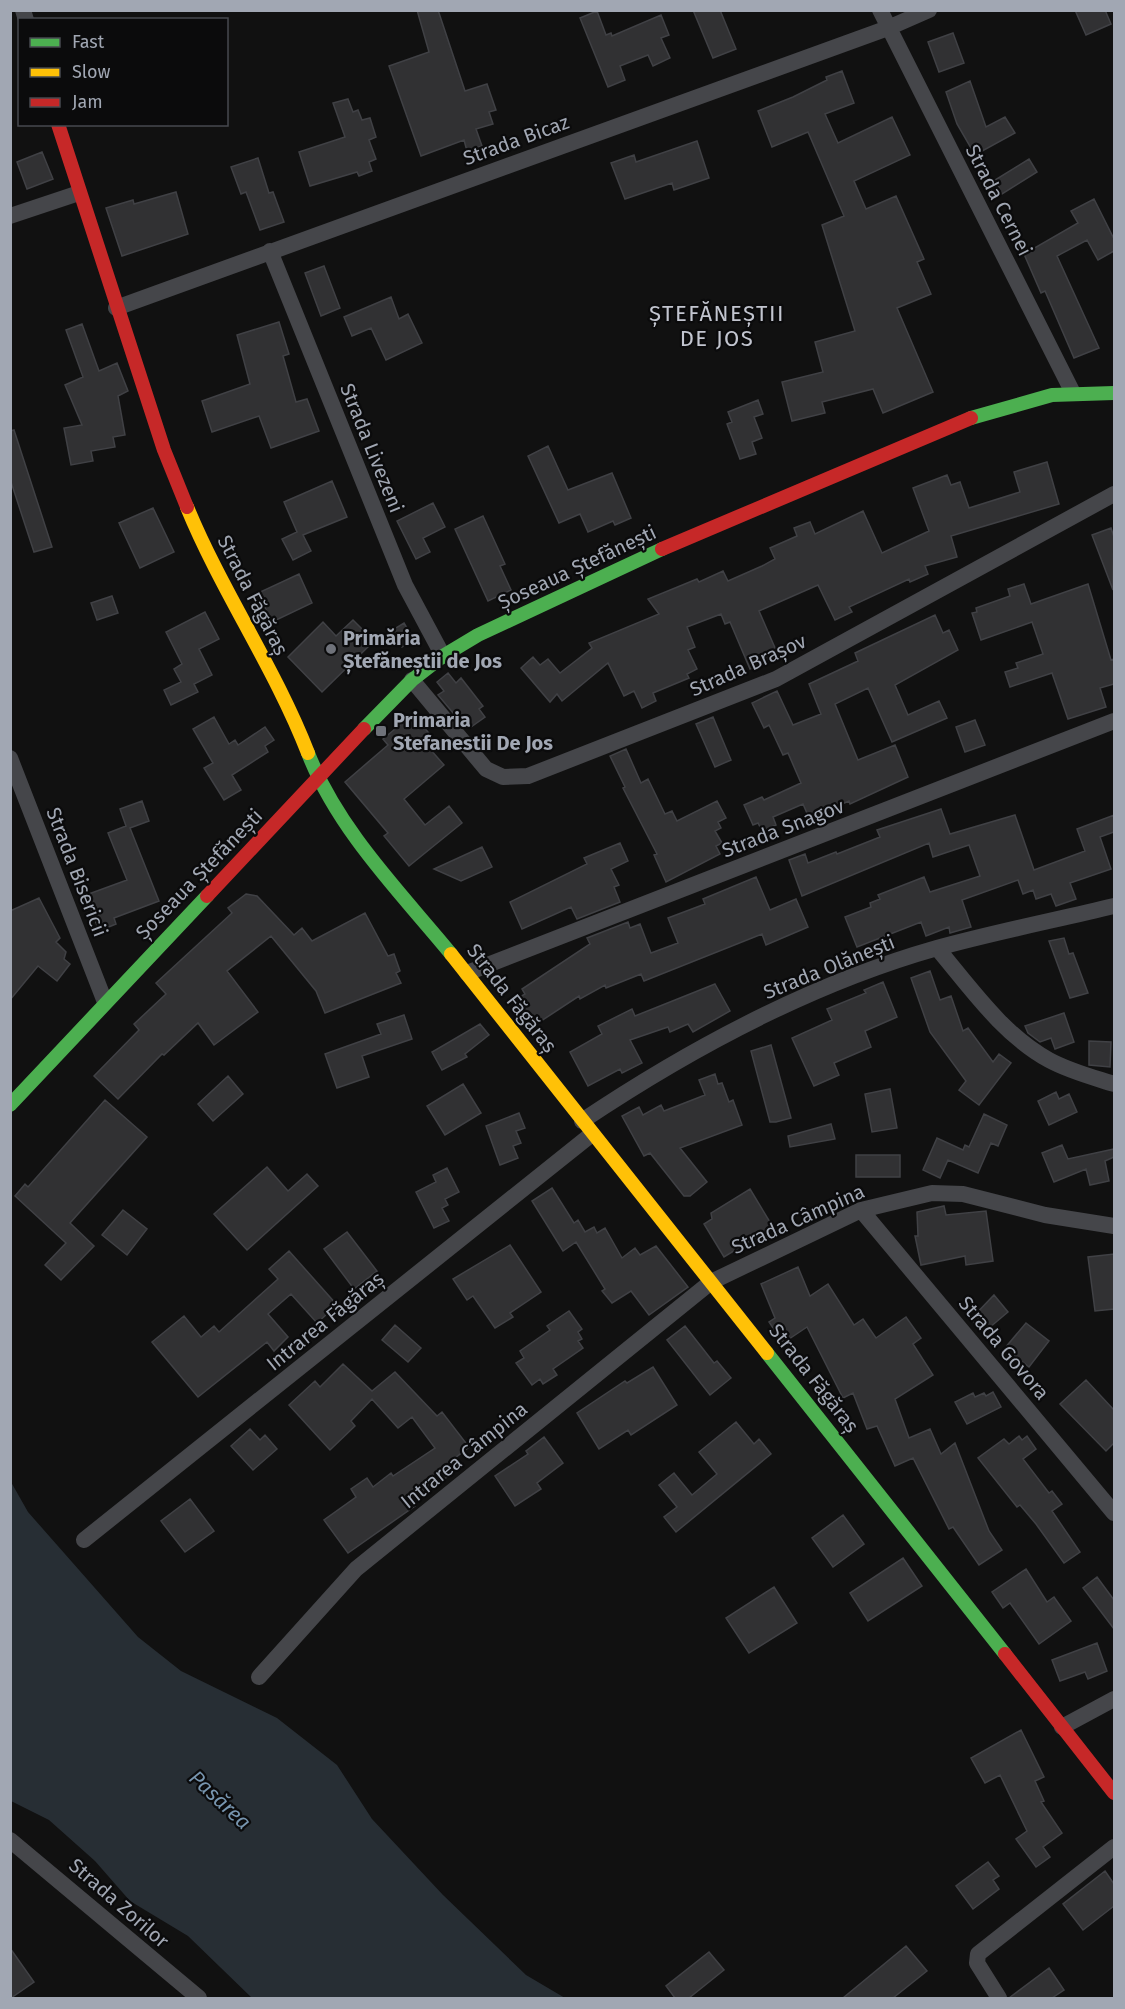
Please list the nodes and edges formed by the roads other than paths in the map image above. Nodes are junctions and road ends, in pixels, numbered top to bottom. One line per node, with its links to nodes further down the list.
1 (880, 10): 3 (street, Strada Cernei)
2 (928, 10): 3 (street, Strada Bicaz)
3 (888, 28): 7 (street, Strada Bicaz); 9 (street, Strada Cernei)
4 (59, 126): 5 (street, Strada Făgăraș)
5 (79, 193): 6 (street); 8 (street, Strada Făgăraș)
6 (10, 216)
7 (270, 251): 8 (street, Strada Bicaz); 12 (street, Strada Livezeni)
8 (116, 308): 16 (street, Strada Făgăraș)
9 (1072, 391): 10 (street, Șoseaua Ștefănești); 12 (street, Șoseaua Ștefănești)
10 (1114, 393)
11 (1114, 494): 13 (street, Strada Brașov)
12 (443, 656): 13 (street, Șoseaua Ștefănești)
13 (412, 680): 16 (street, Șoseaua Ștefănești)
14 (1114, 721): 19 (street, Strada Snagov)
15 (10, 758): 20 (street, Strada Bisericii)
16 (318, 778): 19 (street, Strada Făgăraș); 20 (street, Șoseaua Ștefănești)
17 (1114, 906): 18 (street, Strada Olănești)
18 (937, 948): 21 (street); 23 (street, Strada Olănești)
19 (467, 974): 23 (street, Strada Făgăraș)
20 (105, 1002): 22 (street, Șoseaua Ștefănești)
21 (1114, 1084)
22 (10, 1106)
23 (587, 1128): 26 (street, Strada Făgăraș); 28 (street, Intrarea Făgăraș)
24 (861, 1210): 25 (street, Strada Câmpina); 26 (street, Strada Câmpina); 27 (street, Strada Govora)
25 (1114, 1226)
26 (711, 1282): 29 (street, Intrarea Câmpina); 31 (street, Strada Făgăraș)
27 (1114, 1513)
28 (84, 1540)
29 (259, 1677)
30 (1114, 1699): 31 (street)
31 (1062, 1727): 32 (street, Strada Făgăraș)
32 (1114, 1793)
33 (10, 1840): 35 (street, Strada Zorilor)
34 (1114, 1847): 36 (street)
35 (199, 1998)
36 (999, 1998)

